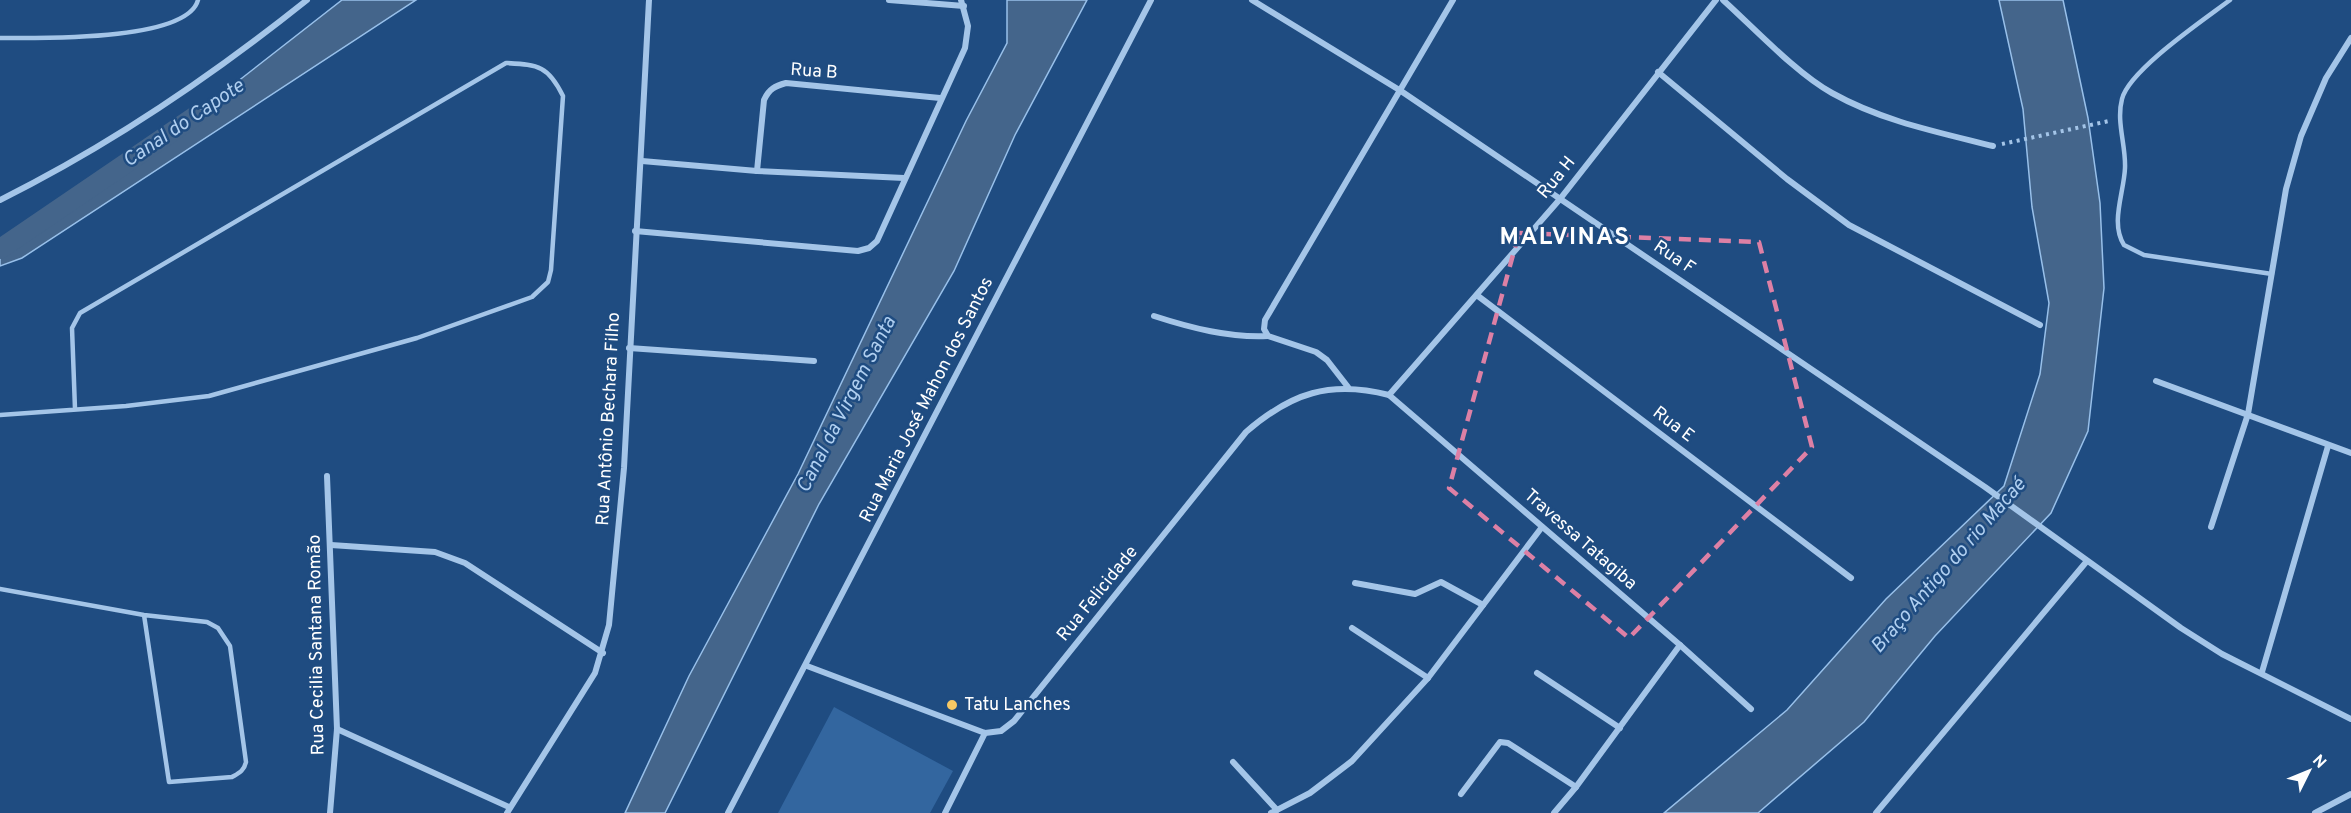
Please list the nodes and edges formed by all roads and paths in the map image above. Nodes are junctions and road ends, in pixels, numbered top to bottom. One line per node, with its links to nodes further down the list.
1 (198, 0): 12 (lane)
2 (307, 0): 23 (street)
3 (649, 0): 19 (street, Rua Antônio Bechara Filho)
4 (889, 0): 11 (street)
5 (1152, 0): 53 (street, Rua Maria José Mahon dos Santos)
6 (1252, 0): 15 (street, Rua F)
7 (1453, 0): 15 (street)
8 (1716, 0): 14 (street, Rua H)
9 (1723, 0): 18 (street)
10 (2230, 0): 17 (lane)
11 (962, 3): 16 (street)
12 (0, 38)
13 (2351, 38): 25 (street)
14 (1658, 72): 22 (street, Rua H); 28 (street)
15 (1401, 91): 22 (street, Rua F); 29 (street)
16 (940, 98): 20 (street, Rua B); 21 (street)
17 (2120, 118): 18 (path); 25 (lane)
18 (1993, 146)
19 (642, 161): 20 (street); 24 (street, Rua Antônio Bechara Filho)
20 (757, 171): 21 (street)
21 (904, 178): 24 (street)
22 (1560, 199): 26 (street, Rua H); 44 (street, Rua F)
23 (0, 200)
24 (635, 231): 30 (street, Rua Antônio Bechara Filho)
25 (2272, 274): 36 (street)
26 (1478, 296): 34 (street, Rua H); 45 (street, Rua E)
27 (1154, 316): 29 (street)
28 (2040, 325)
29 (1268, 336): 33 (street)
30 (628, 348): 31 (street); 52 (street, Rua Antônio Bechara Filho)
31 (814, 361)
32 (2156, 381): 36 (street)
33 (1348, 387): 34 (street, Rua Felicidade); 61 (street, Rua Felicidade)
34 (1389, 395): 41 (street, Travessa Tatagiba)
35 (75, 409): 35 (lane); 37 (lane)
36 (2248, 414): 38 (street); 42 (street)
37 (0, 415)
38 (2328, 446): 39 (street); 54 (street)
39 (2351, 453)
40 (327, 476): 43 (street, Rua Cecilia Santana Romão)
41 (1542, 527): 48 (street); 51 (street, Travessa Tatagiba)
42 (2211, 527)
43 (331, 545): 52 (street); 60 (street, Rua Cecilia Santana Romão)
44 (2087, 561): 54 (street, Rua F); 72 (street)
45 (1851, 578)
46 (1355, 583): 48 (street)
47 (0, 589): 49 (lane)
48 (1483, 605): 56 (street)
49 (144, 615): 49 (lane)
50 (1352, 628): 56 (street)
51 (1680, 645): 57 (street, Travessa Tatagiba); 59 (street)
52 (603, 653): 66 (street, Rua Antônio Bechara Filho)
53 (807, 666): 61 (street); 69 (street, Rua Maria José Mahon dos Santos)
54 (2262, 672): 58 (street, Rua F)
55 (1537, 674): 59 (street)
56 (1428, 678): 67 (street)
57 (1751, 710)
58 (2351, 719)
59 (1620, 728): 63 (street)
60 (337, 729): 66 (street); 68 (street, Rua Cecilia Santana Romão)
61 (985, 733): 70 (street)
62 (1233, 762): 67 (street)
63 (1576, 787): 64 (street); 71 (street)
64 (1461, 794)
65 (2351, 794): 73 (street)
66 (508, 810)
67 (1274, 812)
68 (330, 813)
69 (728, 813)
70 (945, 813)
71 (1554, 813)
72 (1876, 813)
73 (2314, 813)

